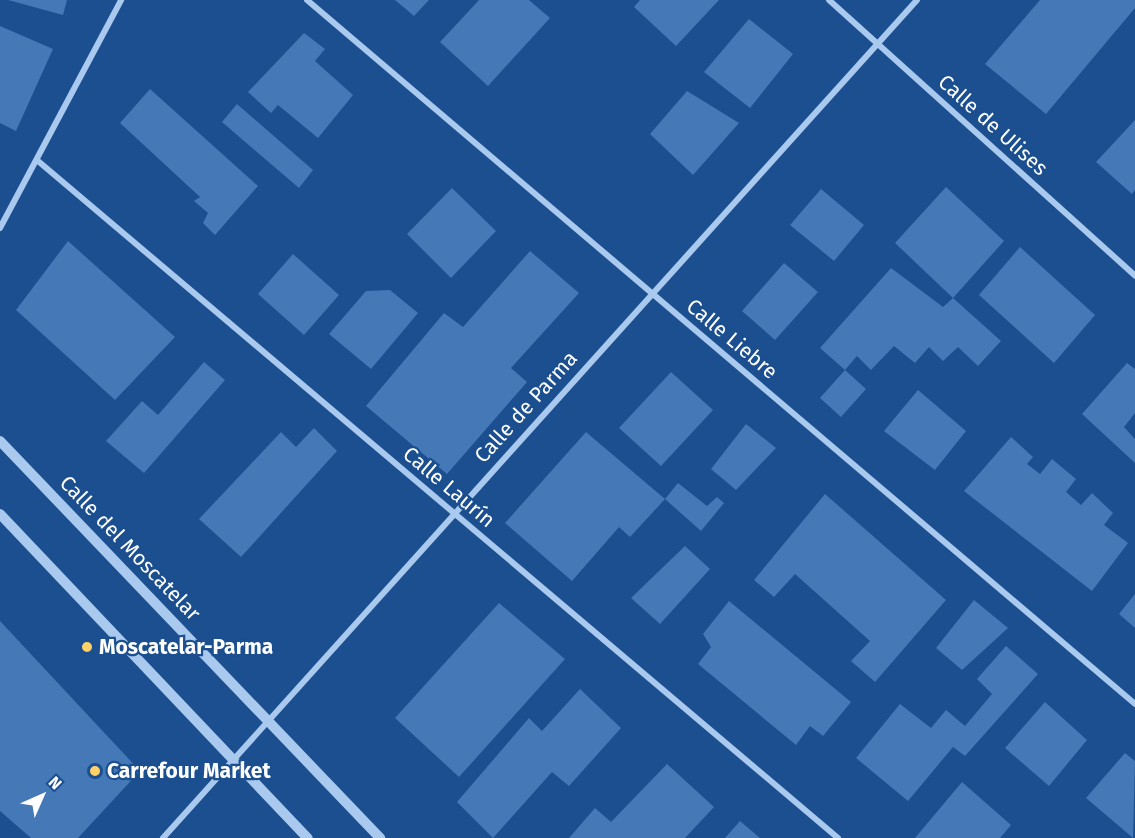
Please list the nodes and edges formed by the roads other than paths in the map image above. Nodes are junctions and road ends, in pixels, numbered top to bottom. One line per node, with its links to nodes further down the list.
1 (121, 0): 6 (street)
2 (307, 0): 9 (street, Calle Liebre)
3 (829, 0): 5 (street, Calle de Ulises)
4 (917, 0): 5 (street, Calle de Parma)
5 (878, 44): 8 (street, Calle de Ulises); 9 (street, Calle de Parma)
6 (38, 161): 7 (street); 11 (street, Calle Laurín)
7 (0, 228)
8 (1135, 276)
9 (652, 293): 11 (street, Calle de Parma); 13 (street, Calle Liebre)
10 (0, 441): 14 (street, Calle del Moscatelar)
11 (453, 512): 14 (street, Calle de Parma); 19 (street, Calle Laurín)
12 (0, 514): 15 (street)
13 (1135, 704)
14 (268, 720): 15 (street, Calle de Parma); 18 (street, Calle del Moscatelar)
15 (233, 759): 16 (street, Calle de Parma); 17 (street)
16 (163, 838)
17 (309, 838)
18 (380, 838)
19 (838, 838)

